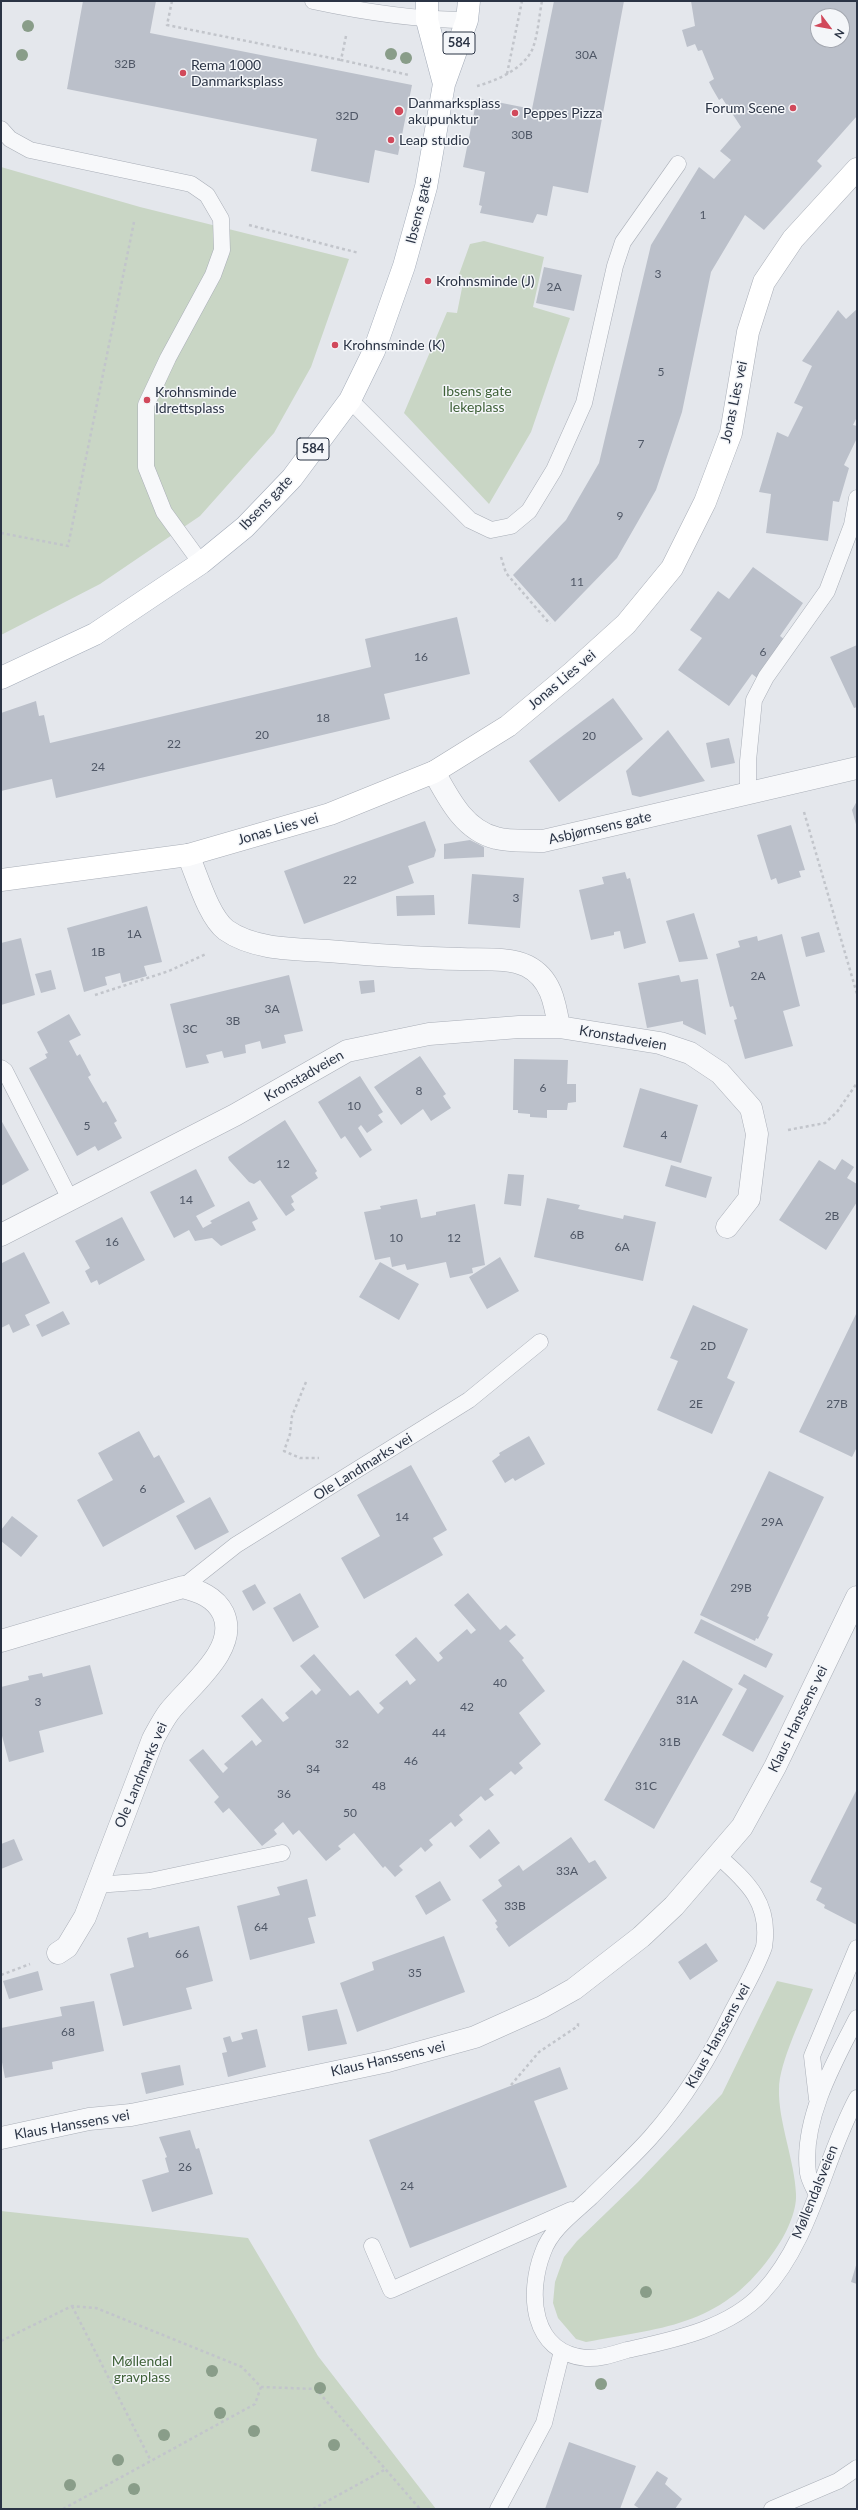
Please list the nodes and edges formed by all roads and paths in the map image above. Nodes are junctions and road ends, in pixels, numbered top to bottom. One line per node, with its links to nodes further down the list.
1 (172, 1): 8 (path)
2 (313, 1): 5 (lane)
3 (522, 1): 10 (path)
4 (542, 1): 10 (path)
5 (427, 10): 6 (lane); 11 (street, Ibsens gate / 584)
6 (468, 10): 11 (street, Ibsens gate / 584)
7 (348, 29): 8 (path)
8 (341, 60): 9 (path)
9 (410, 75)
10 (507, 75): 12 (path)
11 (444, 84): 19 (street, Ibsens gate / 584)
12 (474, 87)
13 (1, 129): 16 (lane)
14 (678, 164): 19 (lane)
15 (857, 169): 27 (street, Jonas Lies vei)
16 (221, 218): 18 (path); 22 (lane)
17 (134, 222): 21 (path)
18 (359, 253)
19 (350, 400): 22 (street, Ibsens gate / 584)
20 (857, 498): 29 (lane)
21 (1, 533)
22 (201, 563): 25 (street, Ibsens gate / 584)
23 (506, 573): 24 (path)
24 (550, 624)
25 (1, 678)
26 (857, 768): 28 (street, Asbjørnsens gate)
27 (434, 772): 29 (street, Asbjørnsens gate); 30 (street, Jonas Lies vei)
28 (795, 782): 29 (street, Asbjørnsens gate); 33 (path)
29 (748, 794)
30 (188, 855): 31 (street, Jonas Lies vei); 35 (street, Kronstadveien)
31 (1, 880)
32 (169, 971): 34 (path)
33 (857, 994)
34 (95, 995)
35 (559, 1027): 38 (street, Kronstadveien); 39 (street, Kronstadveien)
36 (1, 1068): 39 (lane)
37 (857, 1083): 38 (path)
38 (757, 1134): 40 (street, Kronstadveien)
39 (70, 1199): 41 (street, Kronstadveien)
40 (727, 1227)
41 (1, 1235)
42 (540, 1342): 45 (lane, Ole Landmarks vei)
43 (306, 1382): 44 (path)
44 (323, 1457)
45 (183, 1587): 47 (street, Ole Landmarks vei); 50 (street, Ole Landmarks vei)
46 (857, 1597): 49 (street, Klaus Hanssens vei)
47 (1, 1641)
48 (282, 1853): 50 (lane)
49 (718, 1856): 58 (street, Klaus Hanssens vei); 60 (lane, Klaus Hanssens vei)
50 (96, 1885): 52 (street, Ole Landmarks vei)
51 (857, 1948): 57 (lane)
52 (58, 1953)
53 (857, 2018): 57 (lane)
54 (578, 2020): 55 (path)
55 (511, 2085)
56 (857, 2098): 59 (lane, Møllendalsveien)
57 (818, 2107): 59 (lane)
58 (1, 2138)
59 (817, 2195): 64 (lane, Møllendalsveien)
60 (581, 2206): 61 (lane); 64 (lane, Klaus Hanssens vei)
61 (372, 2246)
62 (72, 2306): 63 (path); 65 (path); 66 (path)
63 (1, 2341)
64 (568, 2353): 72 (lane)
65 (261, 2387): 66 (path); 68 (path)
66 (151, 2461): 69 (path)
67 (857, 2468): 73 (lane)
68 (386, 2469): 70 (path); 71 (path)
69 (63, 2509)
70 (313, 2509)
71 (420, 2509)
72 (498, 2509)
73 (772, 2509)

